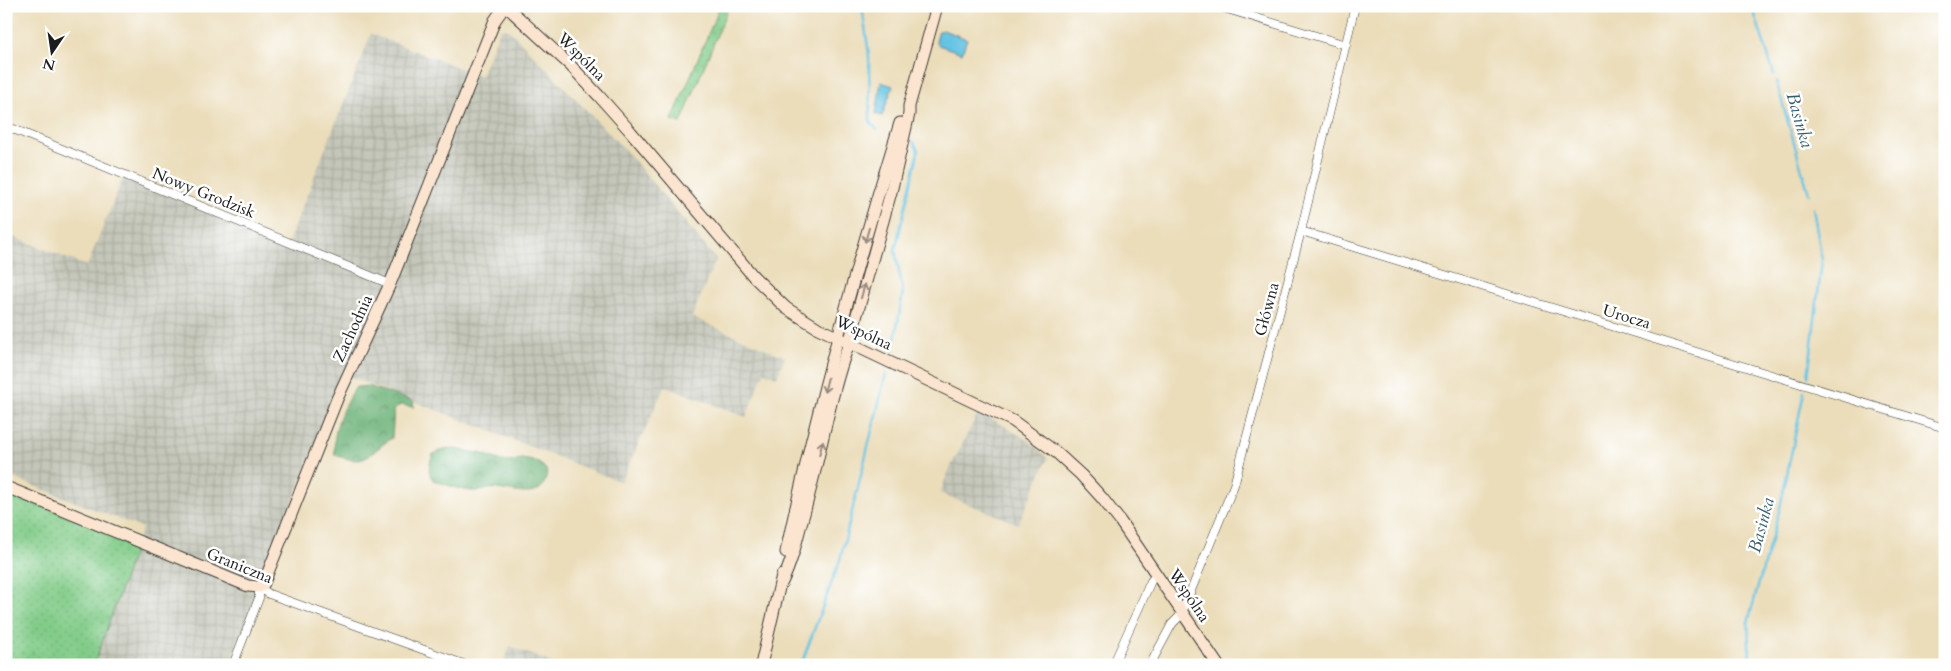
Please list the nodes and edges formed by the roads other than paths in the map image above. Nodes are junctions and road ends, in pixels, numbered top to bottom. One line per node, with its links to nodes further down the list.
1 (506, 6): 8 (street, Zachodnia); 9 (street, Wspólna)
2 (937, 6): 9 (street)
3 (1216, 6): 5 (street)
4 (1355, 6): 5 (street, Główna)
5 (1346, 45): 7 (street, Główna)
6 (6, 126): 8 (street, Nowy Grodzisk)
7 (1301, 231): 10 (street, Urocza); 14 (street, Główna)
8 (390, 284): 13 (street, Zachodnia)
9 (844, 340): 12 (street, Wspólna); 17 (street)
10 (1945, 428)
11 (6, 486): 13 (street, Graniczna)
12 (1157, 574): 14 (street, Wspólna); 18 (street)
13 (260, 587): 15 (street, Zachodnia); 16 (street, Graniczna)
14 (1182, 612): 19 (street, Główna); 20 (street, Wspólna)
15 (234, 665)
16 (466, 665)
17 (760, 665)
18 (1113, 665)
19 (1150, 665)
20 (1218, 665)

